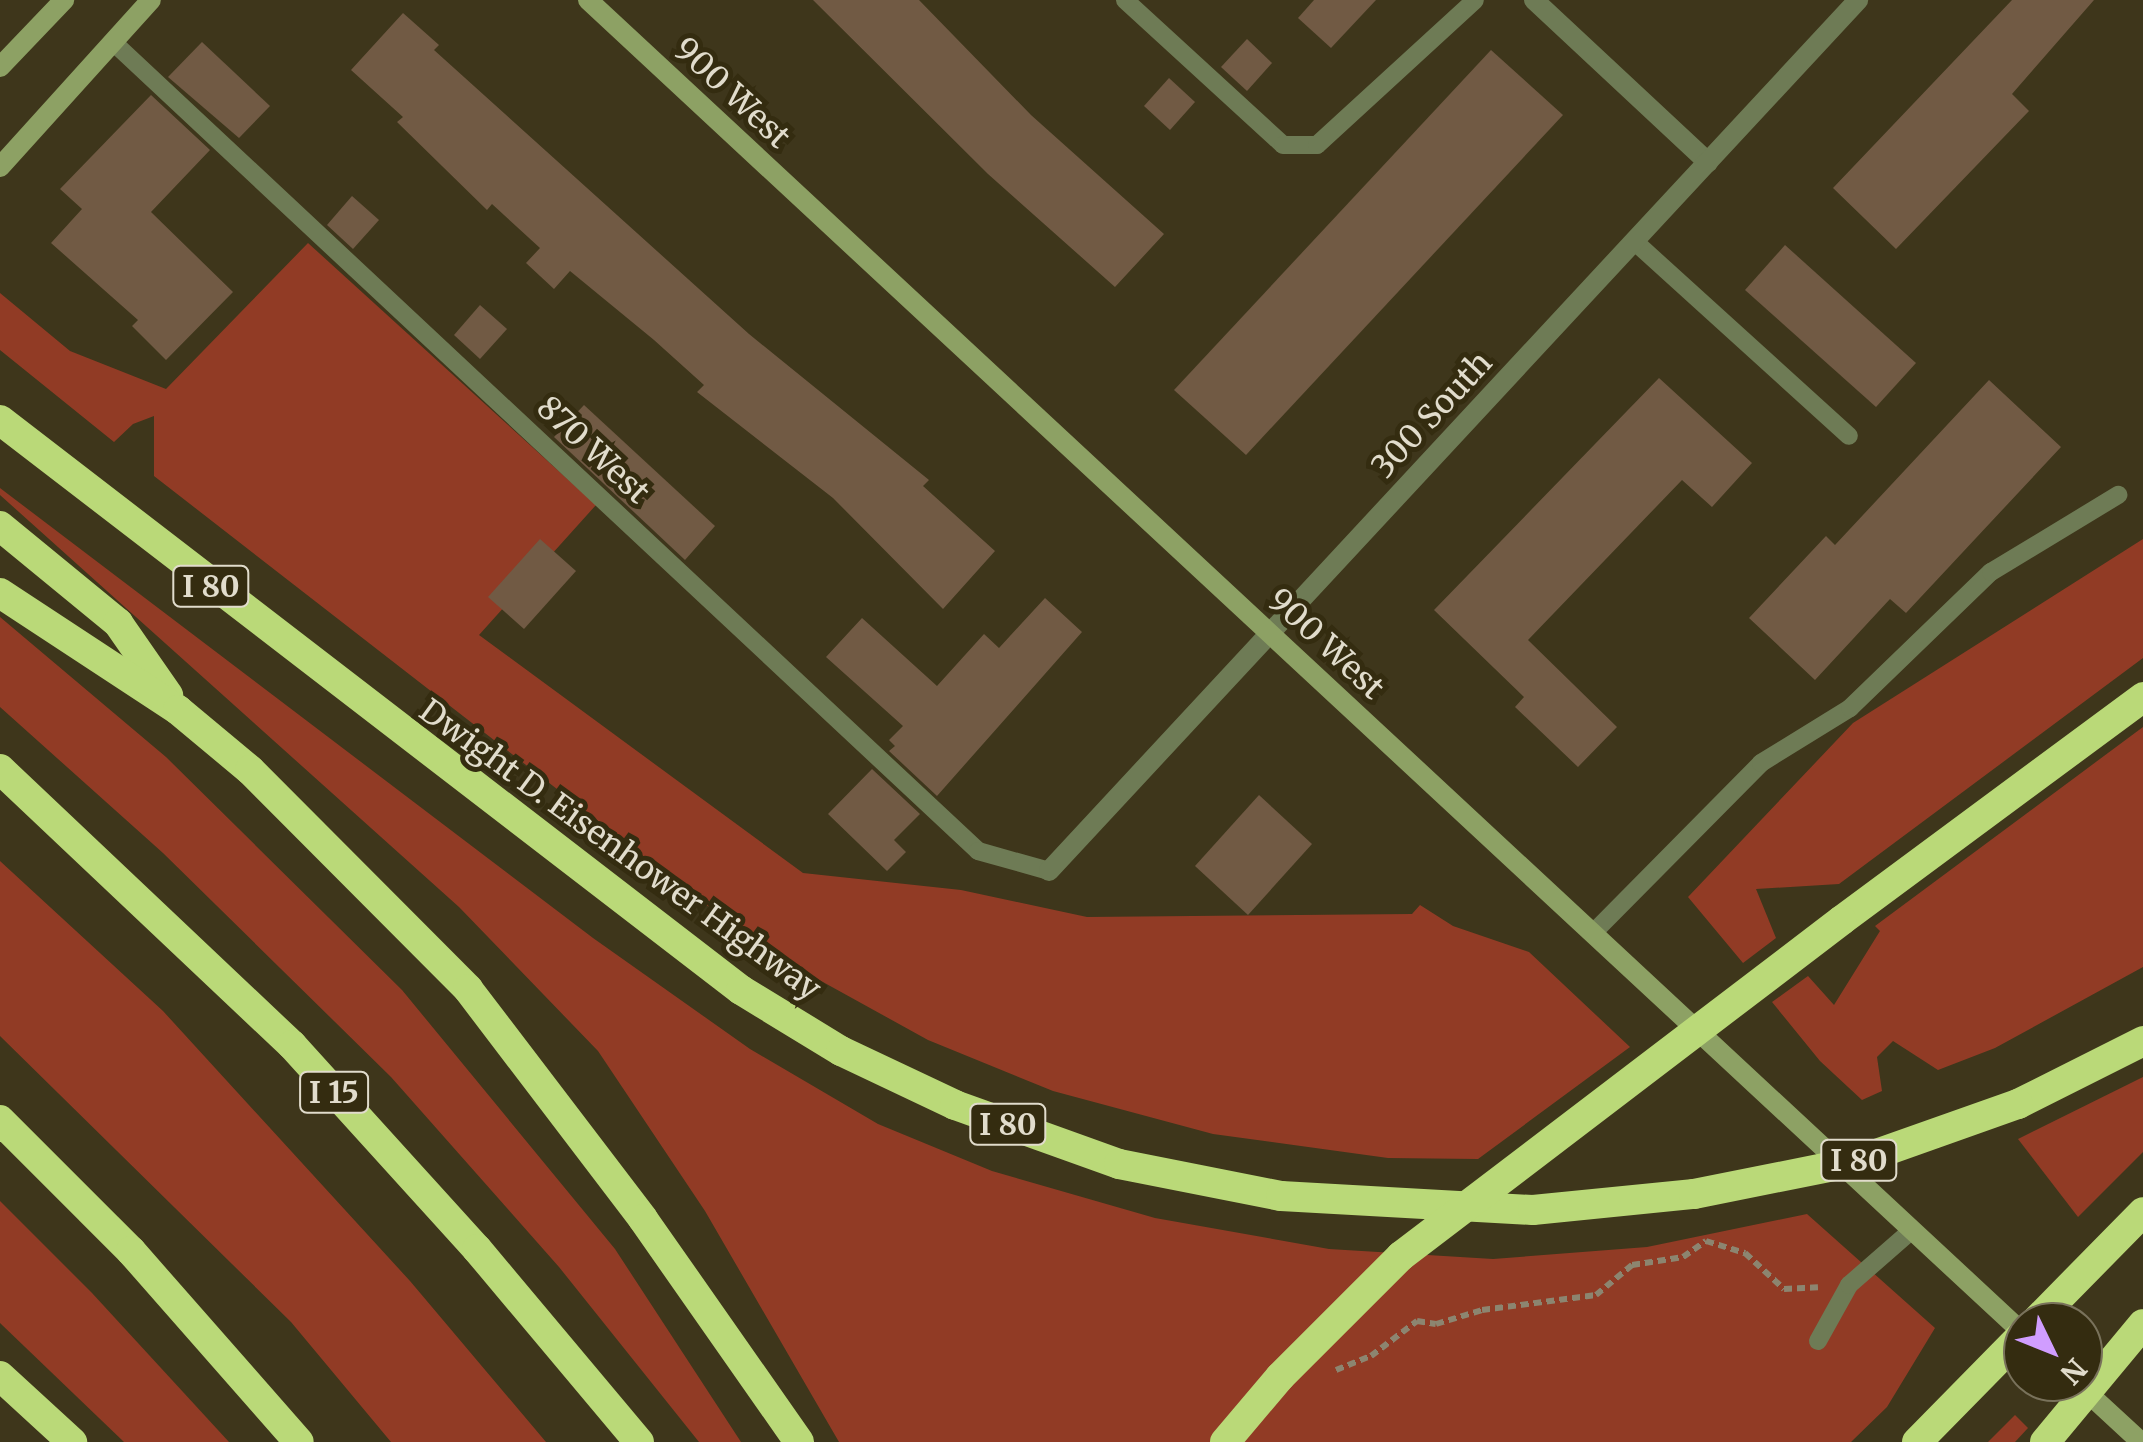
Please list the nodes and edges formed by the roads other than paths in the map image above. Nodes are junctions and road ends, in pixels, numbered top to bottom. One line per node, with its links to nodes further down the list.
1 (64, 0): 9 (main road)
2 (151, 0): 8 (main road)
3 (588, 0): 18 (main road, 900 West)
4 (1125, 0): 5 (lane)
5 (1475, 0)
6 (1534, 0): 10 (street)
7 (1858, 0): 10 (street, 300 South)
8 (113, 42): 11 (main road); 22 (lane, 870 West)
9 (0, 66)
10 (1708, 162): 12 (street, 300 South)
11 (0, 167)
12 (1634, 242): 14 (lane); 18 (street, 300 South)
13 (0, 420): 24 (highway, Dwight D. Eisenhower Highway / I 80, bridge)
14 (1848, 436)
15 (2118, 495): 23 (lane)
16 (0, 526): 20 (highway)
17 (0, 593): 20 (highway)
18 (1270, 633): 22 (street, 300 South); 23 (main road, 900 West)
19 (2143, 697): 39 (highway, bridge)
20 (178, 710): 38 (highway)
21 (0, 770): 37 (highway, I 15)
22 (1049, 872)
23 (1593, 934): 27 (main road, 900 West)
24 (2143, 1041)
25 (0, 1120): 36 (highway)
26 (2143, 1212): 28 (highway)
27 (1912, 1230): 29 (main road, 900 West); 31 (lane)
28 (2055, 1302)
29 (2003, 1315)
30 (2143, 1324): 41 (highway, bridge)
31 (1818, 1341)
32 (2003, 1354): 40 (highway)
33 (0, 1376): 35 (highway)
34 (2097, 1402): 42 (main road)
35 (72, 1442)
36 (298, 1442)
37 (639, 1442)
38 (799, 1442)
39 (1226, 1442)
40 (1917, 1442)
41 (2046, 1442)
42 (2140, 1442)

